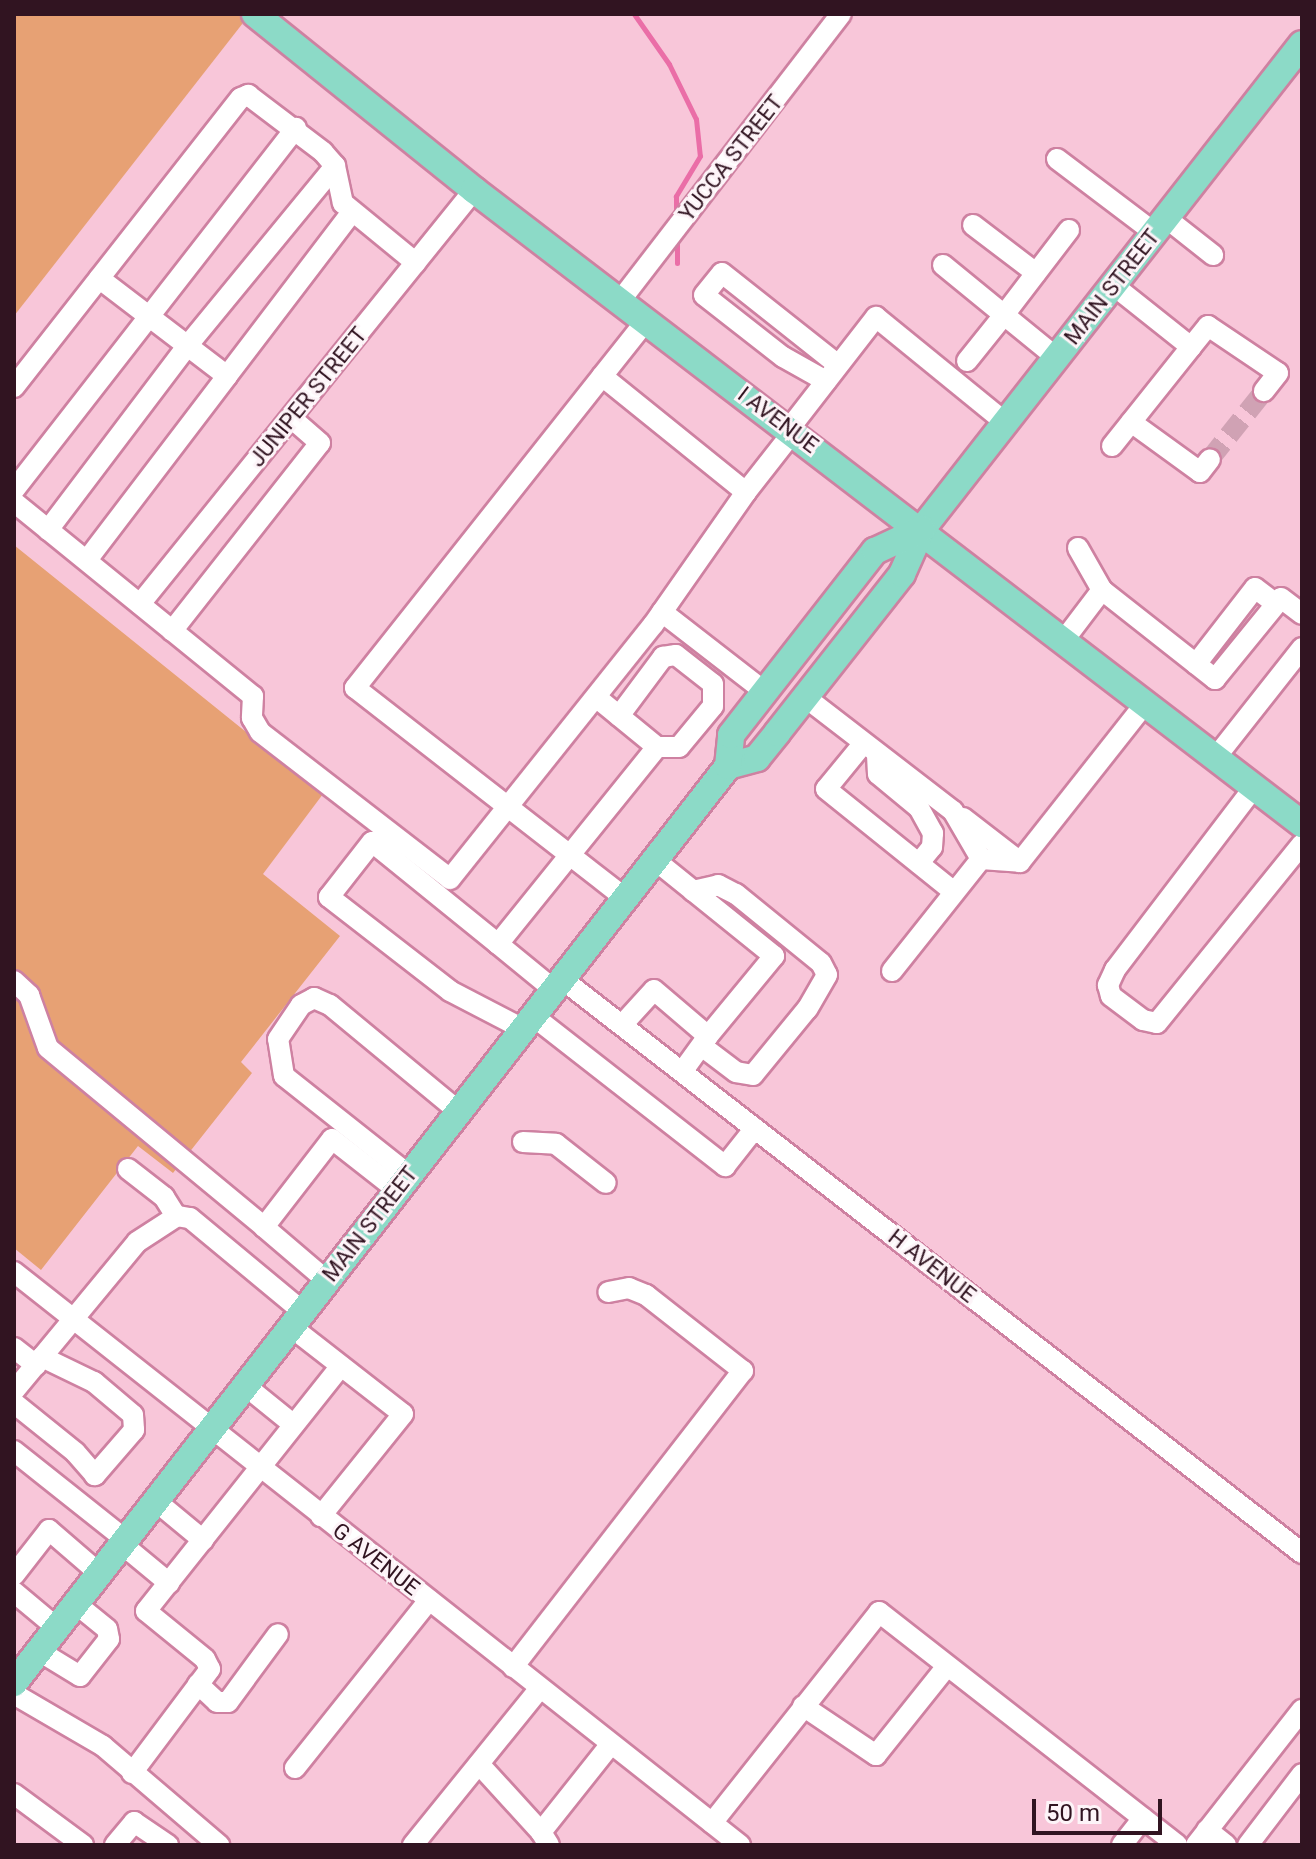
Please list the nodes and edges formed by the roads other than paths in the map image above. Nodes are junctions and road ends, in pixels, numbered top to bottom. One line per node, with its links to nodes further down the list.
1 (255, 14): 7 (main road, I AVENUE)
2 (841, 14): 18 (street, YUCCA STREET)
3 (1302, 44): 10 (main road, MAIN STREET)
4 (296, 128): 6 (street); 16 (street); 19 (street)
5 (1057, 159): 10 (street)
6 (335, 166): 8 (street); 22 (street)
7 (474, 190): 13 (street, JUNIPER STREET); 18 (main road, I AVENUE)
8 (352, 212): 13 (street); 27 (street)
9 (973, 225): 15 (street)
10 (1160, 225): 12 (street); 17 (main road, MAIN STREET)
11 (1069, 230): 15 (street)
12 (1213, 255)
13 (416, 263): 31 (street, JUNIPER STREET)
14 (943, 265): 20 (street)
15 (1036, 273): 20 (street)
16 (99, 278): 19 (street); 29 (street)
17 (1113, 285): 23 (street); 24 (main road, MAIN STREET)
18 (620, 301): 21 (main road, I AVENUE)
19 (150, 315): 22 (street); 37 (street)
20 (1004, 315): 24 (street); 25 (street)
21 (646, 321): 28 (street); 34 (main road, I AVENUE)
22 (188, 345): 27 (street); 41 (street)
23 (1191, 347): 30 (street); 32 (street)
24 (1057, 358): 33 (main road, MAIN STREET)
25 (967, 361)
26 (832, 373): 26 (street); 33 (street); 34 (street)
27 (227, 376): 43 (street)
28 (602, 376): 38 (street); 61 (street)
29 (14, 387)
30 (1264, 391)
31 (291, 418): 45 (street, JUNIPER STREET); 48 (street)
32 (1131, 422): 35 (street); 36 (street)
33 (1006, 423): 40 (main road, MAIN STREET)
34 (791, 430): 38 (street); 40 (main road, I AVENUE)
35 (1112, 446)
36 (1210, 459)
37 (14, 490)
38 (746, 492): 46 (street)
39 (14, 502): 41 (street)
40 (922, 529): 49 (main road, I AVENUE); 51 (main road, MAIN STREET); 53 (main road, MAIN STREET)
41 (48, 530): 43 (street)
42 (1078, 548): 44 (street)
43 (87, 560): 45 (street)
44 (1102, 590): 47 (street); 49 (street)
45 (140, 604): 48 (street)
46 (662, 612): 51 (street); 52 (street)
47 (1302, 614)
48 (172, 631): 61 (street)
49 (1064, 640): 54 (main road, I AVENUE)
50 (1302, 648): 58 (street)
51 (765, 692): 59 (main road, MAIN STREET)
52 (596, 697): 55 (street); 61 (street)
53 (805, 697): 57 (street); 59 (main road, MAIN STREET)
54 (1145, 704): 58 (main road, I AVENUE); 68 (street)
55 (619, 716): 56 (street); 56 (street)
56 (657, 747): 65 (street)
57 (870, 749): 62 (street); 69 (street); 69 (street)
58 (1216, 757): 60 (main road, I AVENUE)
59 (728, 766): 67 (main road, MAIN STREET)
60 (1255, 786): 63 (main road, I AVENUE); 64 (street)
61 (509, 807): 65 (street)
62 (953, 811): 66 (street); 68 (street)
63 (1302, 824)
64 (1302, 844)
65 (571, 855): 72 (street); 73 (street)
66 (981, 859): 68 (street); 71 (street)
67 (655, 860): 70 (street); 72 (main road, MAIN STREET)
68 (1020, 862)
69 (919, 863): 71 (street)
70 (693, 891): 79 (street); 79 (street)
71 (954, 892): 74 (street)
72 (625, 898): 76 (main road, MAIN STREET)
73 (498, 944): 76 (street, H AVENUE); 77 (street, H AVENUE)
74 (892, 971)
75 (14, 981): 88 (street)
76 (558, 984): 77 (main road, MAIN STREET); 78 (street, H AVENUE)
77 (528, 1022): 81 (main road, MAIN STREET); 82 (street)
78 (622, 1025): 79 (street); 80 (street, H AVENUE)
79 (706, 1042): 80 (street)
80 (682, 1072): 82 (street, H AVENUE)
81 (458, 1111): 85 (main road, MAIN STREET); 85 (street)
82 (755, 1128): 110 (street, H AVENUE)
83 (523, 1142): 86 (street)
84 (128, 1169): 87 (street)
85 (403, 1182): 88 (street); 90 (main road, MAIN STREET)
86 (606, 1183)
87 (176, 1216): 92 (street); 93 (street)
88 (264, 1227): 90 (street)
89 (14, 1272): 92 (street, G AVENUE)
90 (326, 1280): 93 (main road, MAIN STREET)
91 (608, 1292): 121 (street)
92 (72, 1318): 95 (street); 101 (street, G AVENUE)
93 (296, 1319): 96 (street); 97 (main road, MAIN STREET)
94 (14, 1348): 95 (street)
95 (43, 1363): 98 (street); 104 (street)
96 (341, 1366): 100 (street); 107 (street)
97 (247, 1387): 100 (street); 101 (main road, MAIN STREET)
98 (14, 1391)
99 (14, 1403): 104 (street)
100 (294, 1425): 103 (street)
101 (213, 1431): 103 (street, G AVENUE); 106 (main road, MAIN STREET)
102 (14, 1451): 105 (street)
103 (260, 1468): 107 (street, G AVENUE); 108 (street)
104 (99, 1473): 105 (street)
105 (76, 1501): 109 (street)
106 (157, 1502): 108 (street); 109 (main road, MAIN STREET)
107 (321, 1516): 115 (street, G AVENUE)
108 (203, 1540): 113 (street)
109 (125, 1542): 111 (main road, MAIN STREET); 113 (street)
110 (1302, 1553)
111 (100, 1574): 112 (street); 116 (main road, MAIN STREET)
112 (14, 1575)
113 (169, 1583): 122 (street)
114 (14, 1592): 117 (street)
115 (429, 1600): 121 (street, G AVENUE); 129 (street)
116 (76, 1604): 117 (main road, MAIN STREET); 119 (street)
117 (57, 1628): 119 (main road, MAIN STREET)
118 (278, 1634): 122 (street)
119 (23, 1664)
120 (947, 1666): 125 (street); 125 (street); 133 (street)
121 (513, 1667): 123 (street, G AVENUE)
122 (198, 1684): 130 (street)
123 (540, 1688): 127 (street, G AVENUE); 128 (street)
124 (14, 1694): 130 (street)
125 (806, 1702): 134 (street)
126 (1302, 1710): 136 (street)
127 (611, 1744): 134 (street, G AVENUE); 135 (street)
128 (479, 1764): 135 (street); 141 (street)
129 (295, 1768)
130 (132, 1773): 140 (street)
131 (1302, 1774): 146 (street)
132 (14, 1794): 137 (street)
133 (1143, 1818): 143 (street); 144 (street)
134 (712, 1823): 142 (street, G AVENUE)
135 (545, 1838)
136 (1201, 1838): 145 (street)
137 (83, 1845)
138 (115, 1845): 139 (street)
139 (168, 1845)
140 (219, 1845)
141 (413, 1845)
142 (740, 1845)
143 (1122, 1845)
144 (1177, 1845)
145 (1226, 1845)
146 (1248, 1845)

